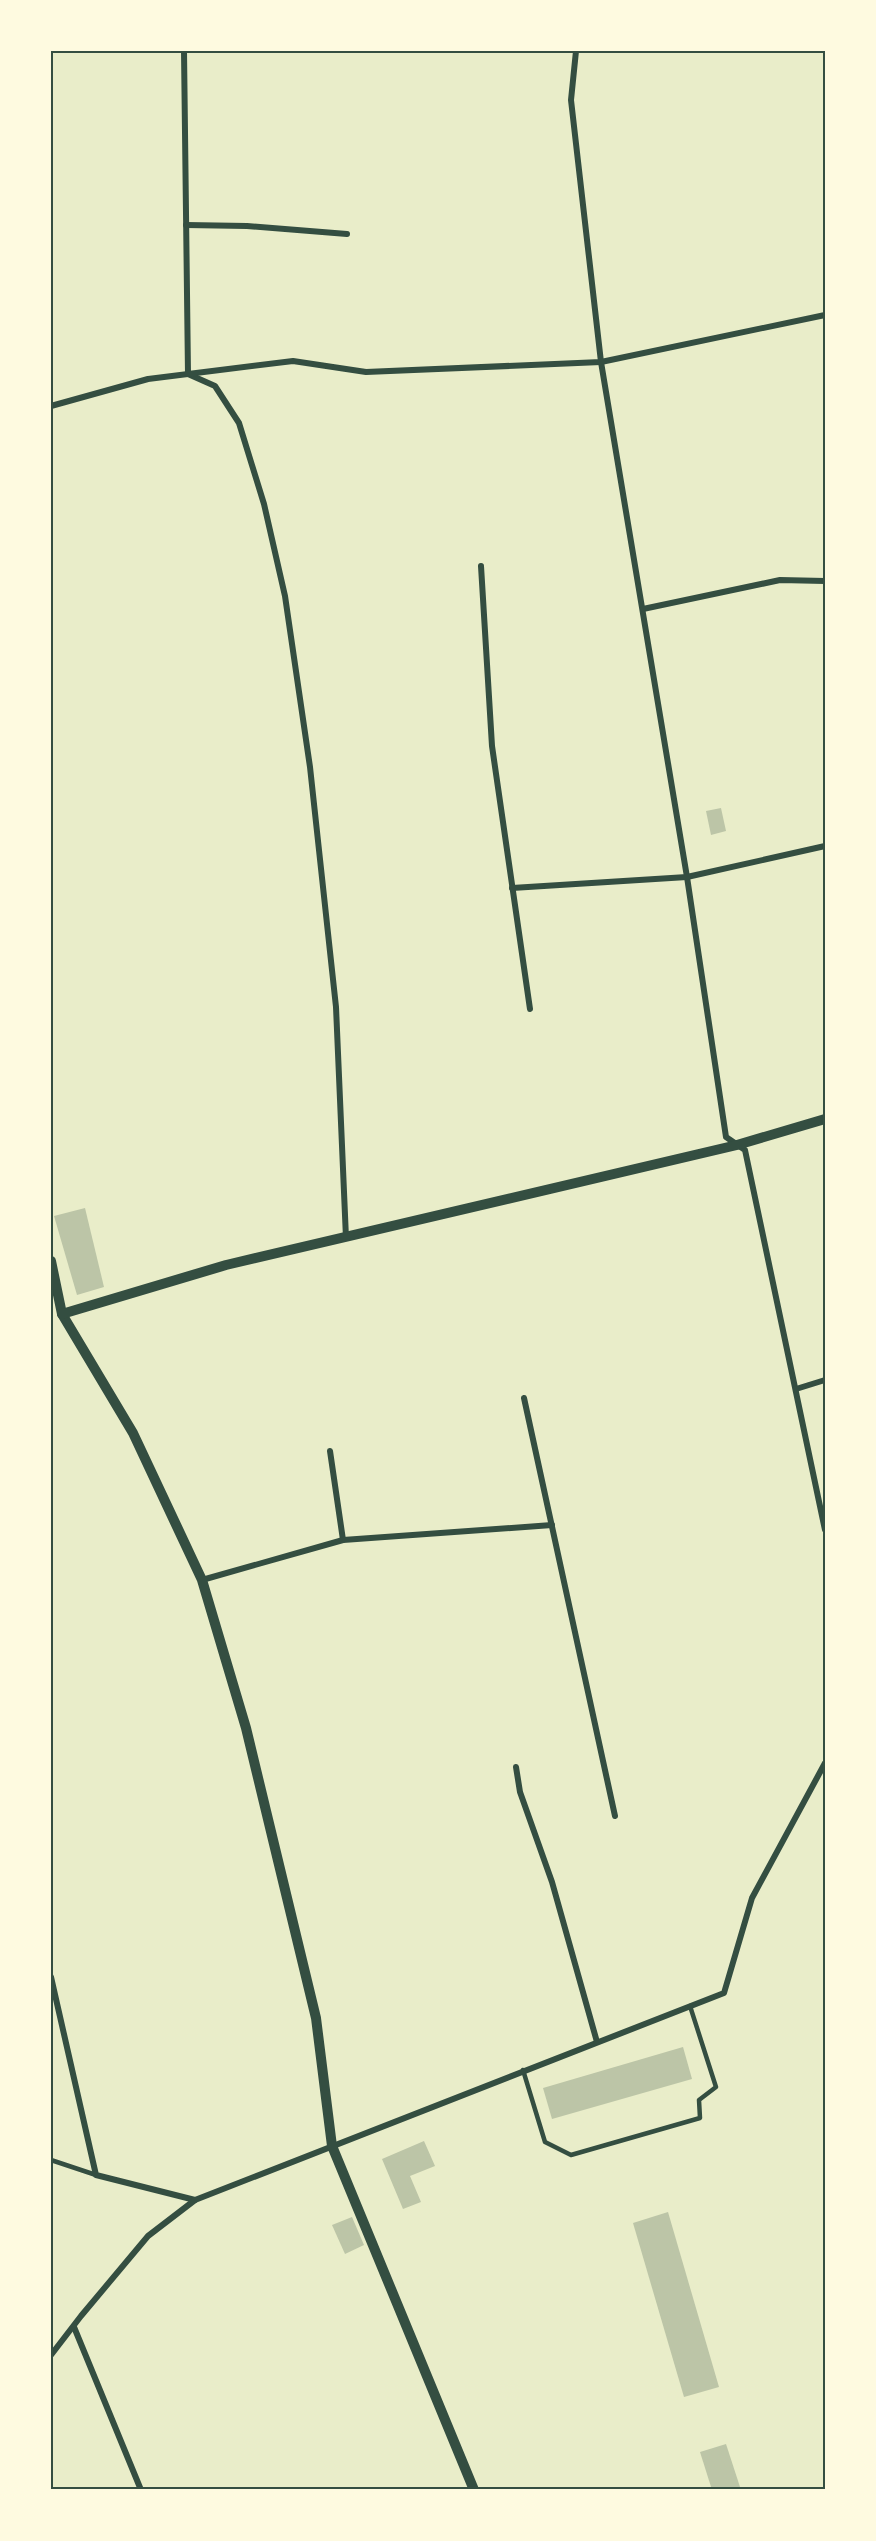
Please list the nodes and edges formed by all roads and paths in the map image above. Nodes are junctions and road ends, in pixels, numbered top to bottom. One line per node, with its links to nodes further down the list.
1 (184, 51): 3 (street)
2 (576, 51): 6 (street)
3 (186, 225): 4 (street); 7 (street)
4 (347, 234)
5 (825, 315): 6 (street)
6 (601, 362): 7 (street); 11 (street)
7 (188, 374): 8 (street); 18 (street)
8 (51, 406)
9 (481, 566): 14 (street)
10 (825, 581): 11 (street)
11 (643, 609): 13 (street)
12 (825, 846): 13 (street)
13 (687, 878): 14 (street); 17 (street)
14 (512, 888): 15 (street)
15 (530, 1009)
16 (825, 1119): 17 (street)
17 (737, 1145): 18 (street); 22 (street)
18 (346, 1238): 20 (street)
19 (51, 1261): 20 (street)
20 (57, 1315): 28 (street)
21 (825, 1380): 22 (street)
22 (796, 1389): 26 (street)
23 (524, 1398): 25 (street)
24 (330, 1451): 27 (street)
25 (552, 1525): 27 (street); 31 (street)
26 (825, 1530)
27 (343, 1540): 28 (street)
28 (202, 1580): 36 (street)
29 (825, 1763): 33 (street)
30 (516, 1767): 34 (street)
31 (615, 1816)
32 (51, 1977): 38 (street)
33 (690, 2006): 34 (street); 35 (lane)
34 (597, 2042): 35 (street)
35 (523, 2070): 36 (street)
36 (332, 2145): 39 (street); 43 (street)
37 (51, 2160): 38 (lane)
38 (96, 2175): 39 (street)
39 (195, 2200): 40 (street)
40 (74, 2327): 41 (street); 42 (street)
41 (51, 2355)
42 (141, 2490)
43 (474, 2490)

